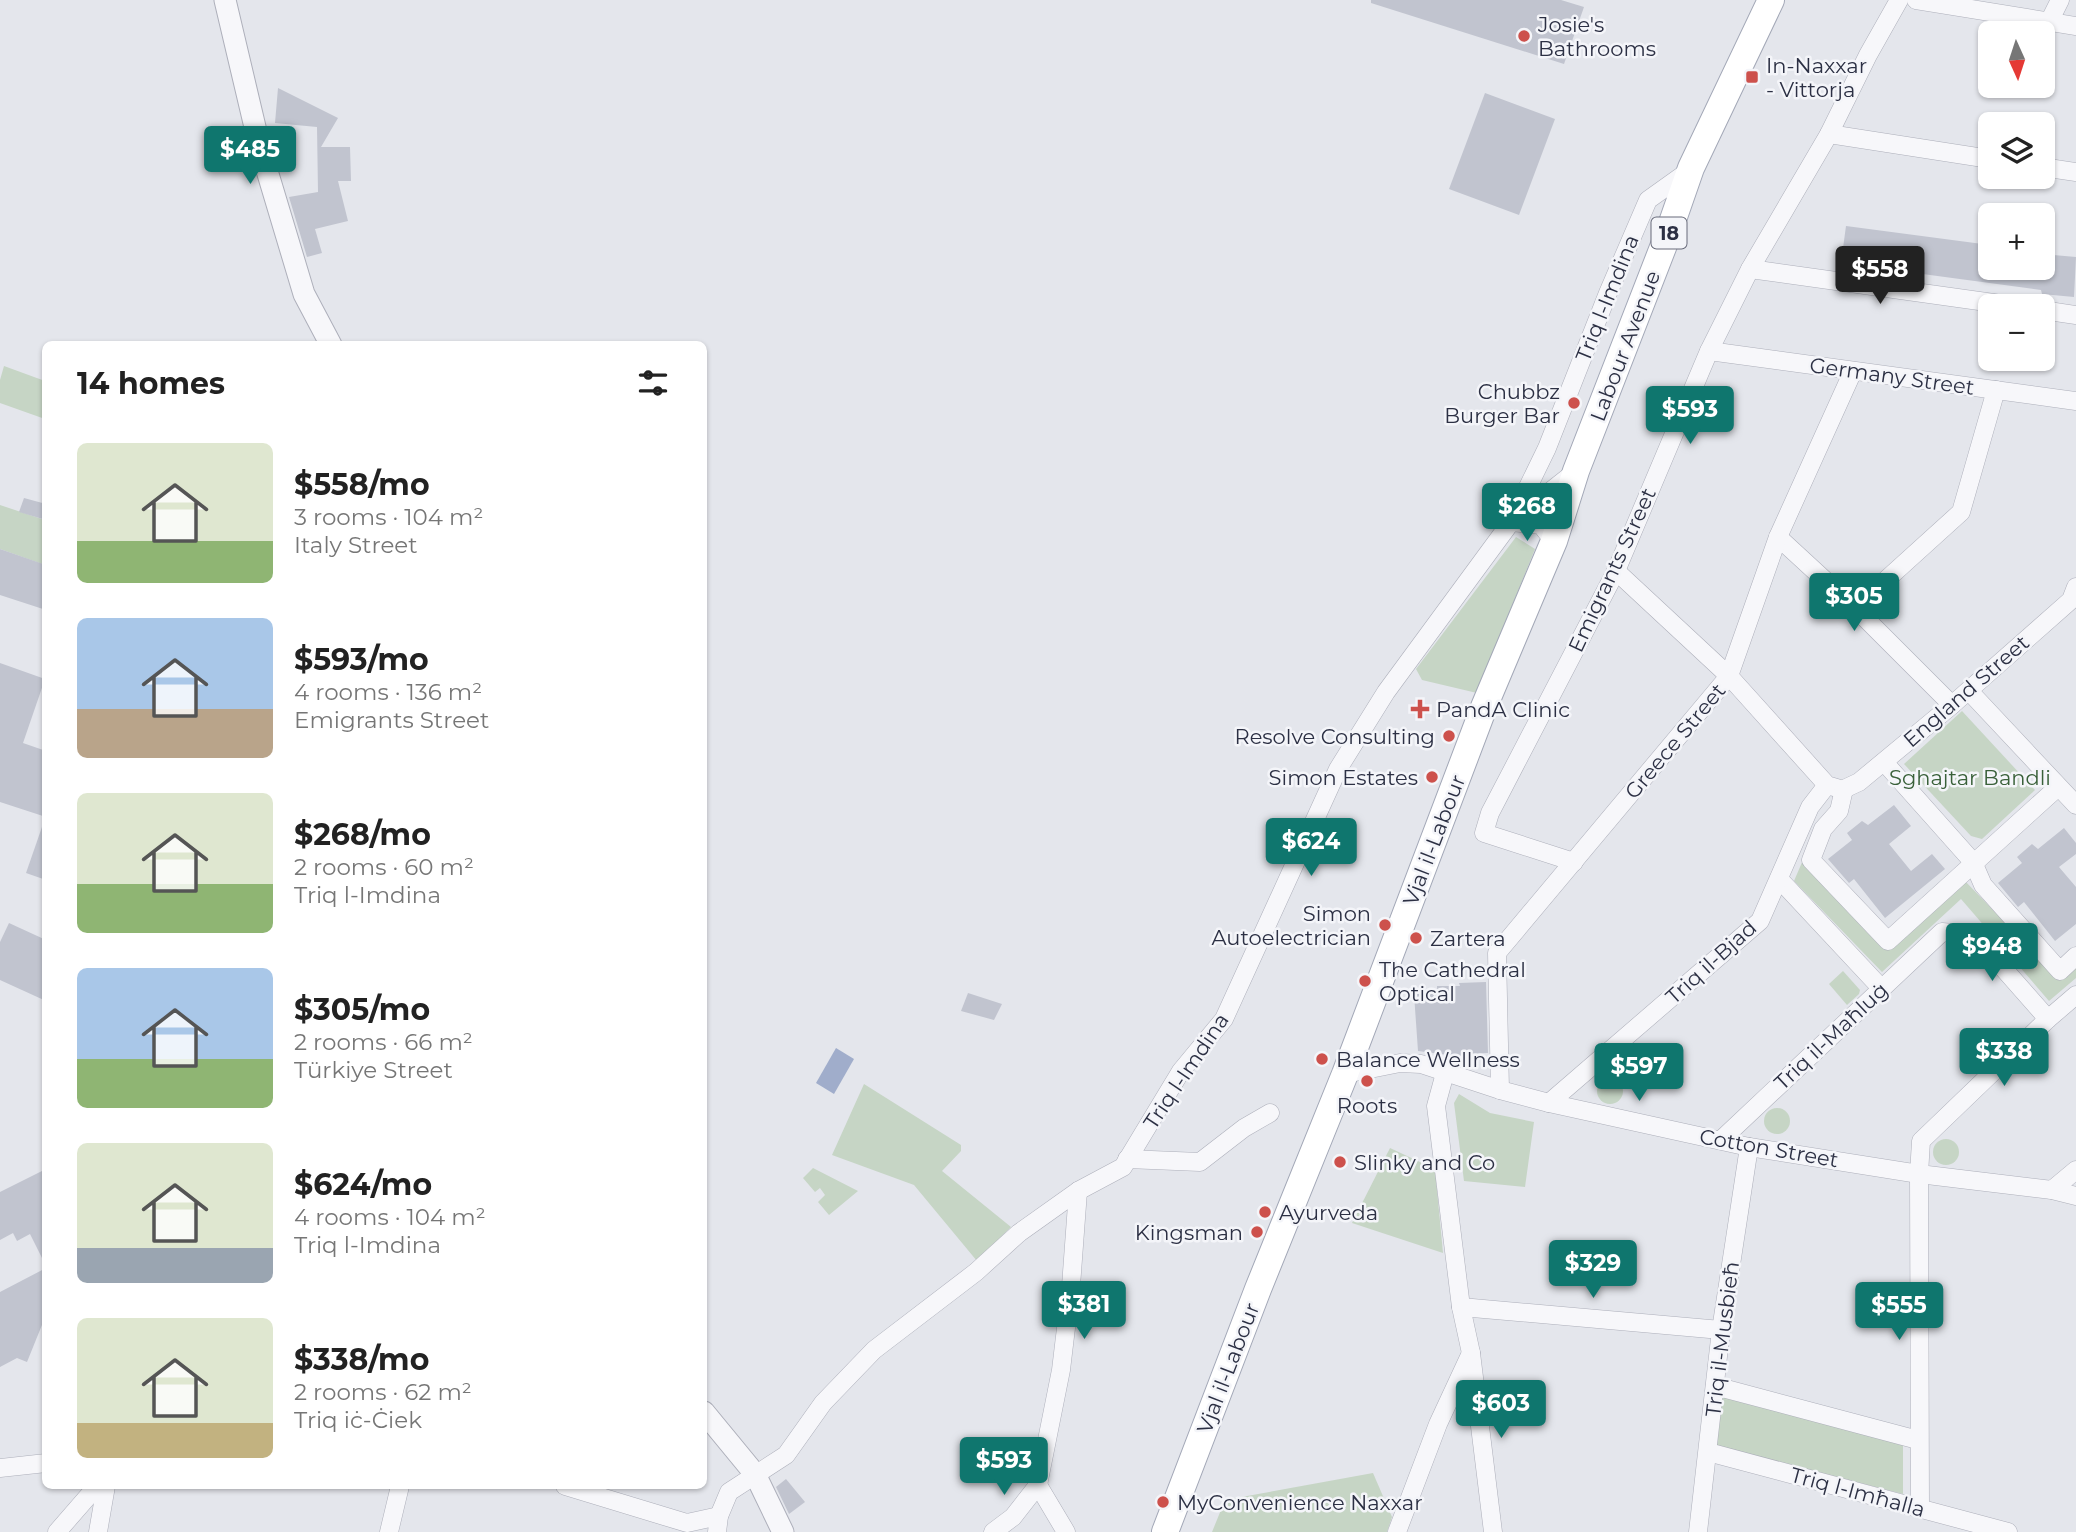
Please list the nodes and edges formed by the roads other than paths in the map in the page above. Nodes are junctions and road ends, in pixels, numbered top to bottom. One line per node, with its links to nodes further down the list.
1 (225, 0): 19 (street)
2 (1771, 0): 12 (main road, Labour Avenue / 18)
3 (1899, 0): 10 (street, Emigrants Street)
4 (1916, 0): 6 (street)
5 (2060, 0): 7 (street)
6 (2043, 21)
7 (2050, 21)
8 (2055, 23): 9 (street)
9 (2076, 26)
10 (1829, 134): 11 (street); 15 (street, Emigrants Street)
11 (1978, 157)
12 (1692, 168): 24 (main road, Labour Avenue / 18); 25 (street, Triq l-Imdina)
13 (2055, 169): 14 (street)
14 (2076, 172)
15 (1749, 269): 16 (street); 20 (street, Emigrants Street)
16 (1978, 301)
17 (2055, 312): 18 (street)
18 (2076, 315)
19 (329, 341)
20 (1709, 351): 21 (street, Germany Street); 28 (street, Emigrants Street)
21 (1853, 371): 22 (street, Germany Street); 26 (street, Greece Street)
22 (1996, 390): 23 (street, Germany Street); 30 (street)
23 (2076, 401)
24 (1576, 471): 25 (street, Triq l-Imdina); 27 (main road, Labour Avenue / 18)
25 (1511, 522): 27 (street); 52 (street, Triq l-Imdina)
26 (1778, 537): 30 (street); 31 (street, Greece Street)
27 (1554, 541): 45 (main road, Vjal il-Labour / 18)
28 (1616, 571): 31 (street); 38 (street, Emigrants Street)
29 (2074, 597): 32 (street, England Street)
30 (1855, 608): 33 (street)
31 (1729, 676): 35 (street); 38 (street, Greece Street)
32 (1969, 691): 33 (street, England Street); 36 (street)
33 (1952, 705): 34 (street, England Street)
34 (1884, 762): 35 (street, England Street); 39 (street)
35 (1835, 787): 39 (street); 40 (street, Triq il-Bjad)
36 (2058, 787): 37 (street); 39 (street)
37 (2076, 805)
38 (1574, 862): 47 (street, Greece Street)
39 (1973, 862): 41 (street)
40 (1779, 879): 42 (street); 48 (street, Triq il-Bjad)
41 (2076, 956)
42 (1881, 988): 44 (street, Triq il-Maħluġ); 50 (street, Triq il-Maħluġ)
43 (2076, 995): 44 (street)
44 (2048, 1019): 54 (street)
45 (1345, 1073): 46 (street, Cotton Street); 81 (main road, Vjal il-Labour / 18)
46 (1445, 1073): 47 (street, Cotton Street); 58 (street)
47 (1500, 1090): 48 (street, Cotton Street)
48 (1549, 1103): 50 (street, Cotton Street)
49 (1270, 1113): 52 (street)
50 (1721, 1140): 51 (street, Cotton Street)
51 (1749, 1147): 54 (street, Cotton Street); 59 (street, Triq il-Musbieħ)
52 (1128, 1159): 55 (street, Triq l-Imdina)
53 (2076, 1170): 56 (street)
54 (1919, 1174): 56 (street, Cotton Street); 63 (street)
55 (1077, 1191): 67 (street, Triq l-Imdina); 68 (street)
56 (2052, 1191): 57 (street, Cotton Street)
57 (2076, 1196)
58 (1461, 1307): 59 (street); 60 (street)
59 (1721, 1330): 61 (street, Triq il-Musbieħ)
60 (1471, 1353): 82 (street); 83 (street)
61 (1715, 1386): 63 (street); 64 (street, Triq il-Musbieħ)
62 (707, 1416): 67 (street)
63 (1918, 1440): 73 (street)
64 (1708, 1452): 73 (street, Triq l-Imħalla); 84 (street, Triq il-Musbieħ)
65 (42, 1463): 66 (street)
66 (0, 1468)
67 (755, 1474): 74 (street, Triq l-Imdina); 78 (street)
68 (1038, 1485): 79 (street); 80 (street)
69 (94, 1489): 75 (street)
70 (105, 1489): 76 (street)
71 (399, 1489): 77 (street)
72 (575, 1489): 74 (street)
73 (1920, 1509): 85 (street, Triq l-Imħalla)
74 (718, 1524)
75 (58, 1532)
76 (98, 1532)
77 (389, 1532)
78 (783, 1532)
79 (993, 1532)
80 (1066, 1532)
81 (1166, 1532)
82 (1397, 1532)
83 (1493, 1532)
84 (1698, 1532)
85 (2008, 1532)

